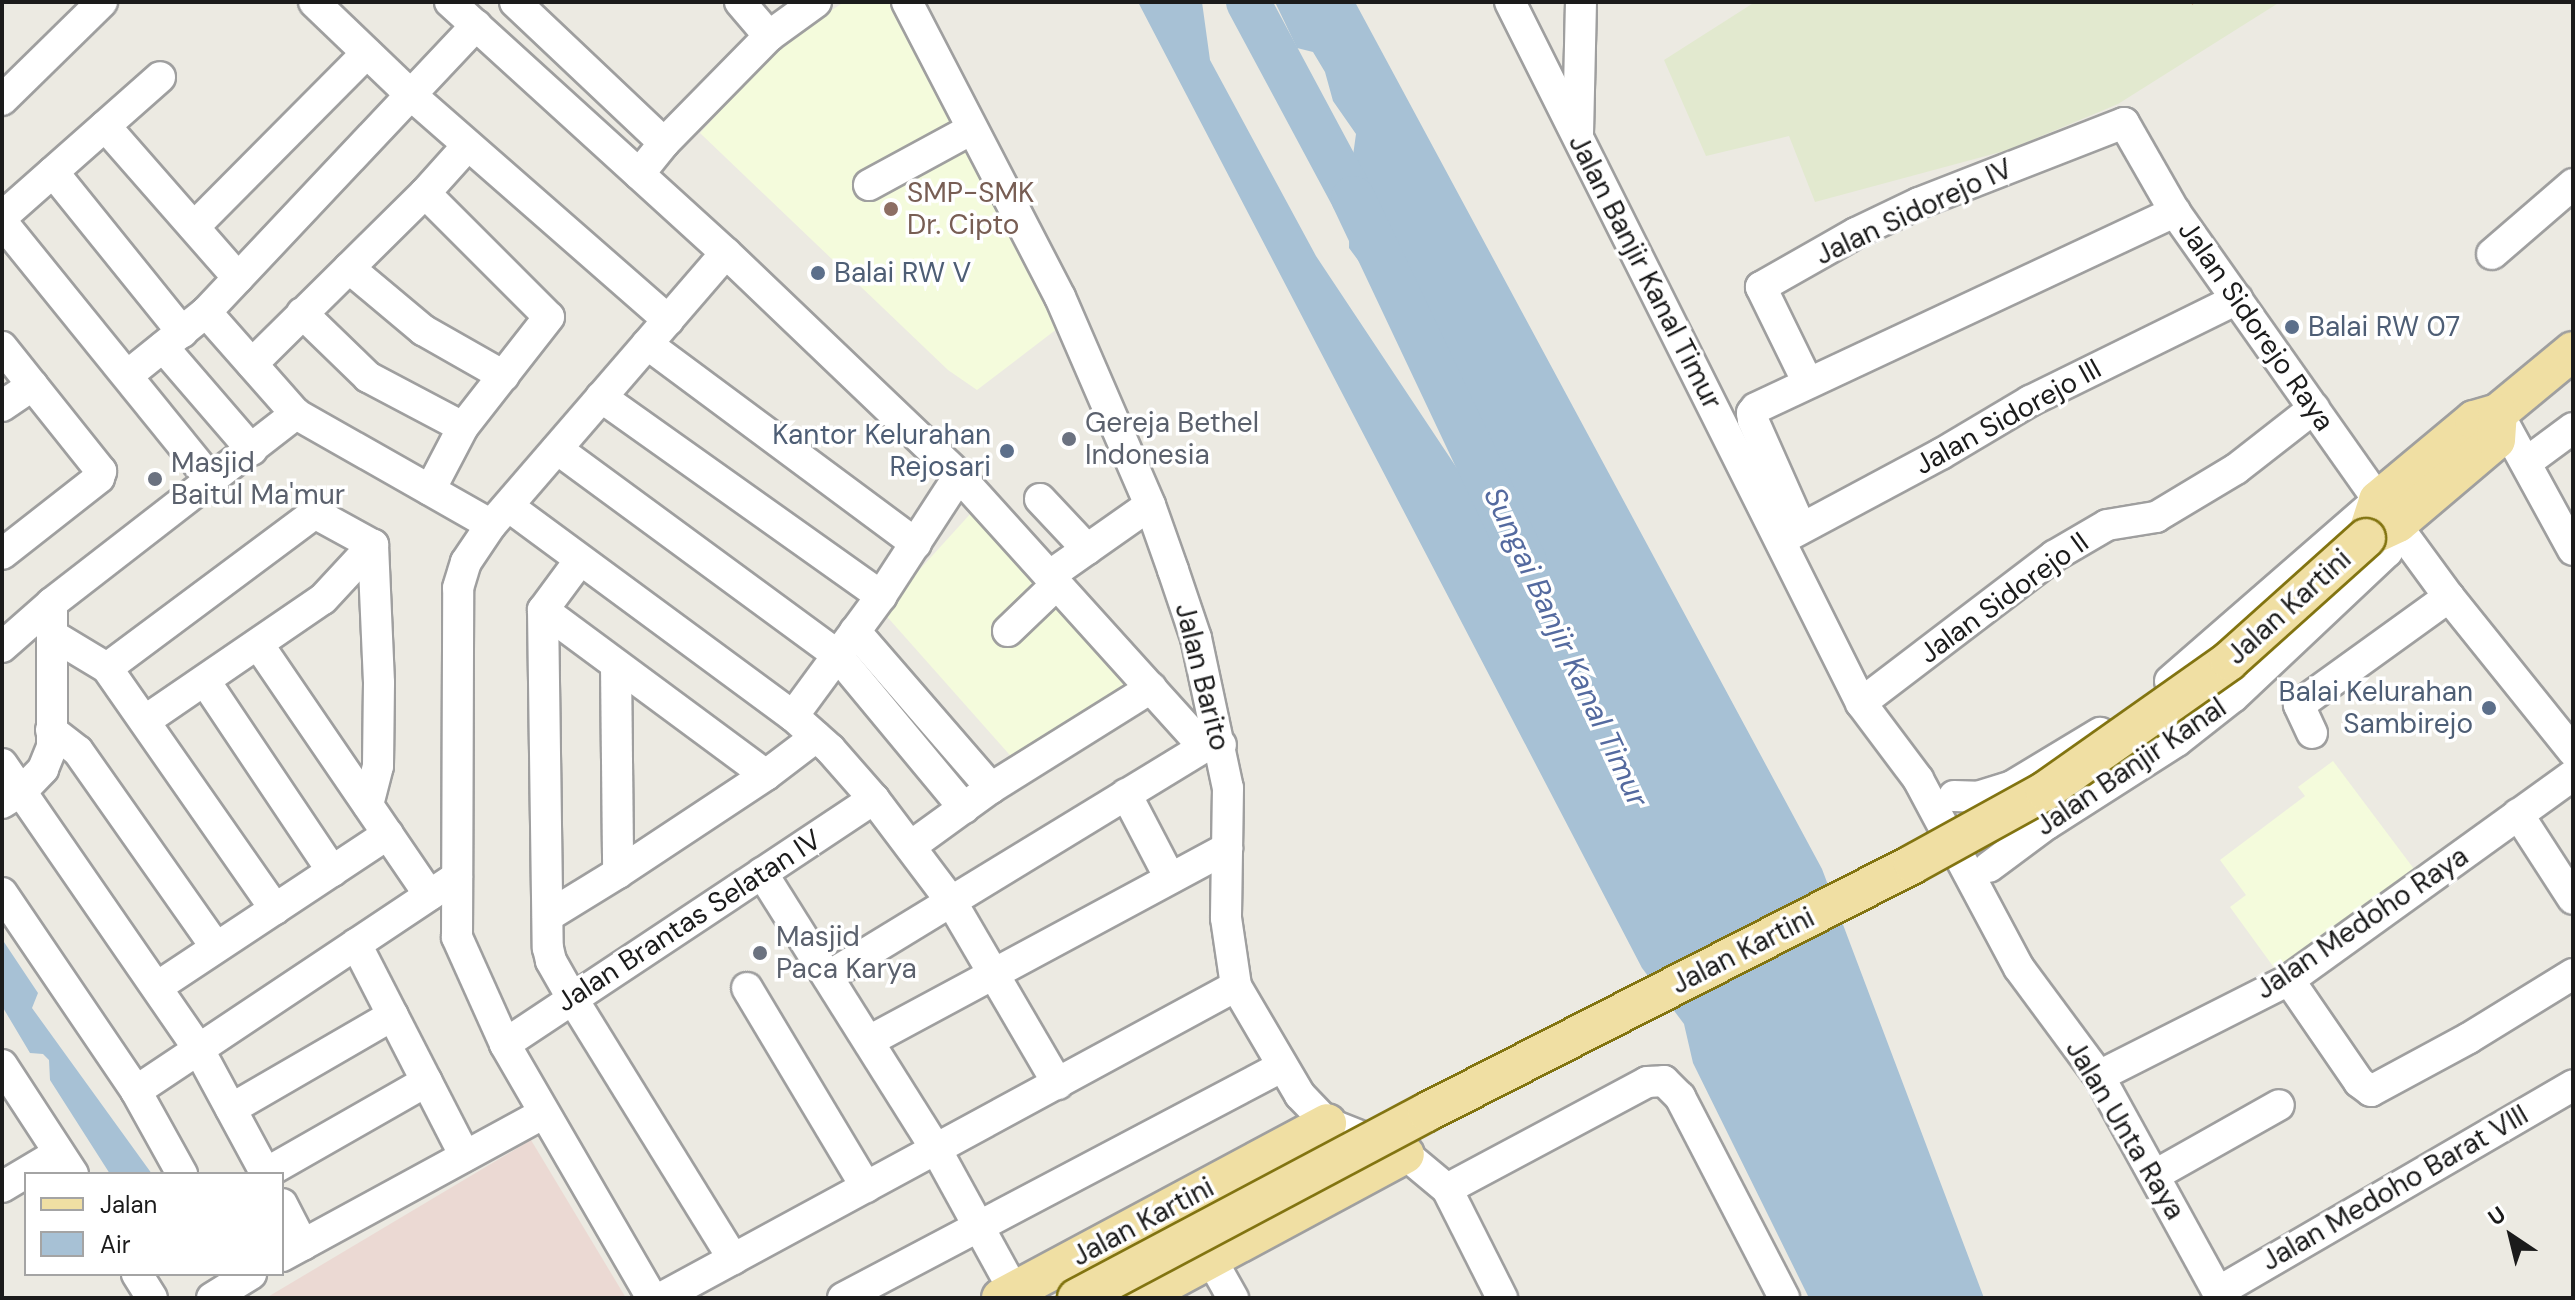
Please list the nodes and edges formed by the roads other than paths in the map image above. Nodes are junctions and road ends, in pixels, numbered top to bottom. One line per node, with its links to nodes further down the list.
1 (102, 2): 15 (street)
2 (314, 2): 12 (street)
3 (450, 2): 10 (street)
4 (515, 2): 20 (street)
5 (740, 2): 11 (street)
6 (816, 2): 11 (street)
7 (907, 2): 18 (street, Jalan Barito)
8 (1510, 2): 19 (street, Jalan Banjir Kanal Timur)
9 (1581, 2): 19 (street)
10 (476, 25): 14 (street); 23 (street)
11 (769, 36): 20 (street)
12 (367, 53): 14 (street); 29 (street)
13 (160, 77): 17 (street)
14 (411, 95): 21 (street); 33 (street)
15 (2, 100)
16 (2124, 123): 27 (street, Jalan Sidorejo Raya); 45 (street, Jalan Sidorejo IV)
17 (105, 126): 22 (street); 29 (street)
18 (972, 129): 25 (street); 61 (street, Jalan Barito)
19 (1577, 140): 64 (street, Jalan Banjir Kanal Timur)
20 (664, 143): 23 (street)
21 (468, 145): 26 (street); 37 (street)
22 (53, 172): 28 (street); 38 (street)
23 (639, 174): 30 (street)
24 (2573, 184): 31 (street)
25 (869, 185)
26 (425, 193): 32 (street); 44 (street)
27 (2175, 212): 34 (street, Jalan Sidorejo Raya); 45 (street)
28 (2, 220): 43 (street)
29 (194, 227): 33 (street)
30 (726, 253): 37 (street); 57 (street)
31 (2492, 254)
32 (349, 268): 36 (street); 44 (street)
33 (238, 278): 35 (street)
34 (2237, 299): 49 (street, Jalan Sidorejo Raya); 64 (street, Jalan Sidorejo III)
35 (206, 312): 38 (street); 42 (street)
36 (302, 313): 42 (street); 52 (street)
37 (668, 320): 39 (street)
38 (173, 340): 43 (street); 55 (street)
39 (647, 344): 47 (street); 65 (street)
40 (2, 347): 46 (street)
41 (2572, 355): 50 (main road)
42 (252, 364): 51 (street)
43 (128, 375): 58 (street)
44 (504, 376): 52 (street)
45 (1808, 383): 64 (street)
46 (33, 385): 48 (street); 69 (street)
47 (601, 397): 54 (street); 72 (street)
48 (2, 406)
49 (2314, 408): 63 (street, Jalan Sidorejo Raya); 85 (street, Jalan Sidorejo II)
50 (2498, 413): 56 (street); 63 (main road, Jalan Kartini)
51 (296, 414): 55 (street); 59 (street)
52 (463, 427): 59 (street)
53 (2573, 428): 56 (street)
54 (557, 449): 62 (street); 78 (street)
55 (252, 450): 58 (street)
56 (2527, 462): 68 (street)
57 (959, 476): 65 (street); 71 (street)
58 (212, 481): 74 (street)
59 (430, 490): 62 (street)
60 (1040, 499): 67 (street)
61 (1150, 505): 67 (street); 91 (street, Jalan Barito)
62 (500, 516): 70 (street); 112 (street)
63 (2381, 520): 73 (street); 99 (street, Jalan Banjir Kanal); 108 (street, Jalan Banjir Kanal); 171 (main road, Jalan Kartini, bridge)
64 (1791, 534): 85 (street)
65 (916, 544): 72 (street)
66 (373, 545): 79 (street); 82 (street); 102 (street)
67 (1087, 549): 71 (street)
68 (2573, 550)
69 (2, 554)
70 (580, 560): 75 (street); 86 (street)
71 (1053, 580): 76 (street); 84 (street)
72 (881, 596): 78 (street)
73 (2449, 597): 89 (street); 92 (street)
74 (52, 603): 77 (street); 80 (street)
75 (543, 610): 81 (street); 120 (street)
76 (1008, 631)
77 (54, 636): 82 (street); 88 (street)
78 (846, 643): 86 (street); 97 (street); 103 (street)
79 (258, 644): 83 (street); 102 (street)
80 (2, 647)
81 (616, 665): 94 (street); 110 (street)
82 (107, 668): 87 (street)
83 (205, 681): 87 (street); 109 (street)
84 (1151, 688): 91 (street); 97 (street)
85 (1861, 703): 96 (street)
86 (793, 716): 90 (street)
87 (146, 720): 119 (street)
88 (51, 730): 100 (street); 122 (street)
89 (2312, 733)
90 (816, 737): 94 (street); 101 (street)
91 (1212, 746): 98 (street); 107 (street, Jalan Barito)
92 (2573, 751)
93 (2, 764): 100 (street)
94 (766, 775): 110 (street)
95 (2573, 775): 104 (street, Jalan Medoho Raya)
96 (1918, 779): 99 (street); 116 (street)
97 (991, 788): 103 (street)
98 (1126, 794): 113 (street); 118 (street)
99 (1954, 796): 108 (street)
100 (12, 797): 128 (street)
101 (874, 799): 106 (street); 111 (street, Jalan Brantas Selatan IV)
102 (368, 805): 105 (street)
103 (964, 808): 106 (street)
104 (2518, 814): 117 (street); 126 (street, Jalan Medoho Raya)
105 (388, 834): 109 (street); 115 (street)
106 (911, 846): 118 (street)
107 (1227, 848): 113 (street); 127 (street, Jalan Barito)
108 (1989, 867): 116 (street)
109 (332, 871): 119 (street)
110 (618, 873): 120 (street)
111 (762, 873): 125 (street); 130 (street, Jalan Brantas Selatan IV)
112 (457, 877): 115 (street); 133 (street)
113 (1170, 878): 123 (street)
114 (2, 893): 141 (street)
115 (429, 895): 121 (street)
116 (1980, 898): 137 (street, Jalan Unta Raya)
117 (2573, 899)
118 (951, 901): 123 (street); 125 (street)
119 (275, 909): 122 (street)
120 (548, 916): 130 (street)
121 (356, 944): 131 (street); 134 (street)
122 (215, 946): 128 (street)
123 (992, 974): 132 (street); 139 (street)
124 (2573, 974): 126 (street)
125 (829, 976): 132 (street)
126 (2289, 980): 137 (street, Jalan Medoho Raya)
127 (1236, 986): 136 (street, Jalan Barito); 139 (street)
128 (157, 987): 134 (street)
129 (747, 988): 157 (street)
130 (572, 998): 133 (street, Jalan Brantas Selatan IV); 162 (street)
131 (393, 1015): 138 (street); 143 (street)
132 (869, 1041): 146 (street)
133 (505, 1044): 144 (street)
134 (199, 1050): 141 (street); 143 (street)
135 (2, 1065): 149 (street)
136 (1281, 1067): 145 (street, Jalan Barito); 160 (street)
137 (2099, 1076): 154 (street, Jalan Unta Raya)
138 (427, 1081): 148 (street); 153 (street)
139 (1058, 1084): 146 (street)
140 (2573, 1085): 166 (street, Jalan Medoho Barat VIII)
141 (136, 1091): 151 (street)
142 (2279, 1105): 154 (street)
143 (231, 1109): 152 (street)
144 (544, 1113): 148 (street); 168 (street)
145 (1327, 1123): 147 (street, Jalan Barito); 165 (main road, Jalan Kartini)
146 (936, 1149): 157 (street); 160 (street)
147 (1405, 1154): 158 (street, Jalan Barito); 163 (main road)
148 (465, 1156): 161 (street)
149 (66, 1163): 150 (street)
150 (42, 1172)
151 (181, 1172)
152 (265, 1172)
153 (269, 1172)
154 (2155, 1175): 166 (street, Jalan Unta Raya)
155 (24, 1179): 156 (street)
156 (2, 1187)
157 (866, 1187): 162 (street)
158 (1447, 1189): 174 (street, Jalan Barito); 175 (street)
159 (284, 1213): 161 (street)
160 (978, 1225): 165 (street); 170 (street)
161 (292, 1250)
162 (733, 1259): 169 (street)
163 (1211, 1259): 172 (main road); 173 (street)
164 (138, 1276): 167 (street)
165 (1007, 1294)
166 (2219, 1295)
167 (152, 1298)
168 (652, 1298)
169 (661, 1298)
170 (843, 1298)
171 (1077, 1298)
172 (1138, 1298)
173 (1233, 1298)
174 (1502, 1298)
175 (1784, 1298)

